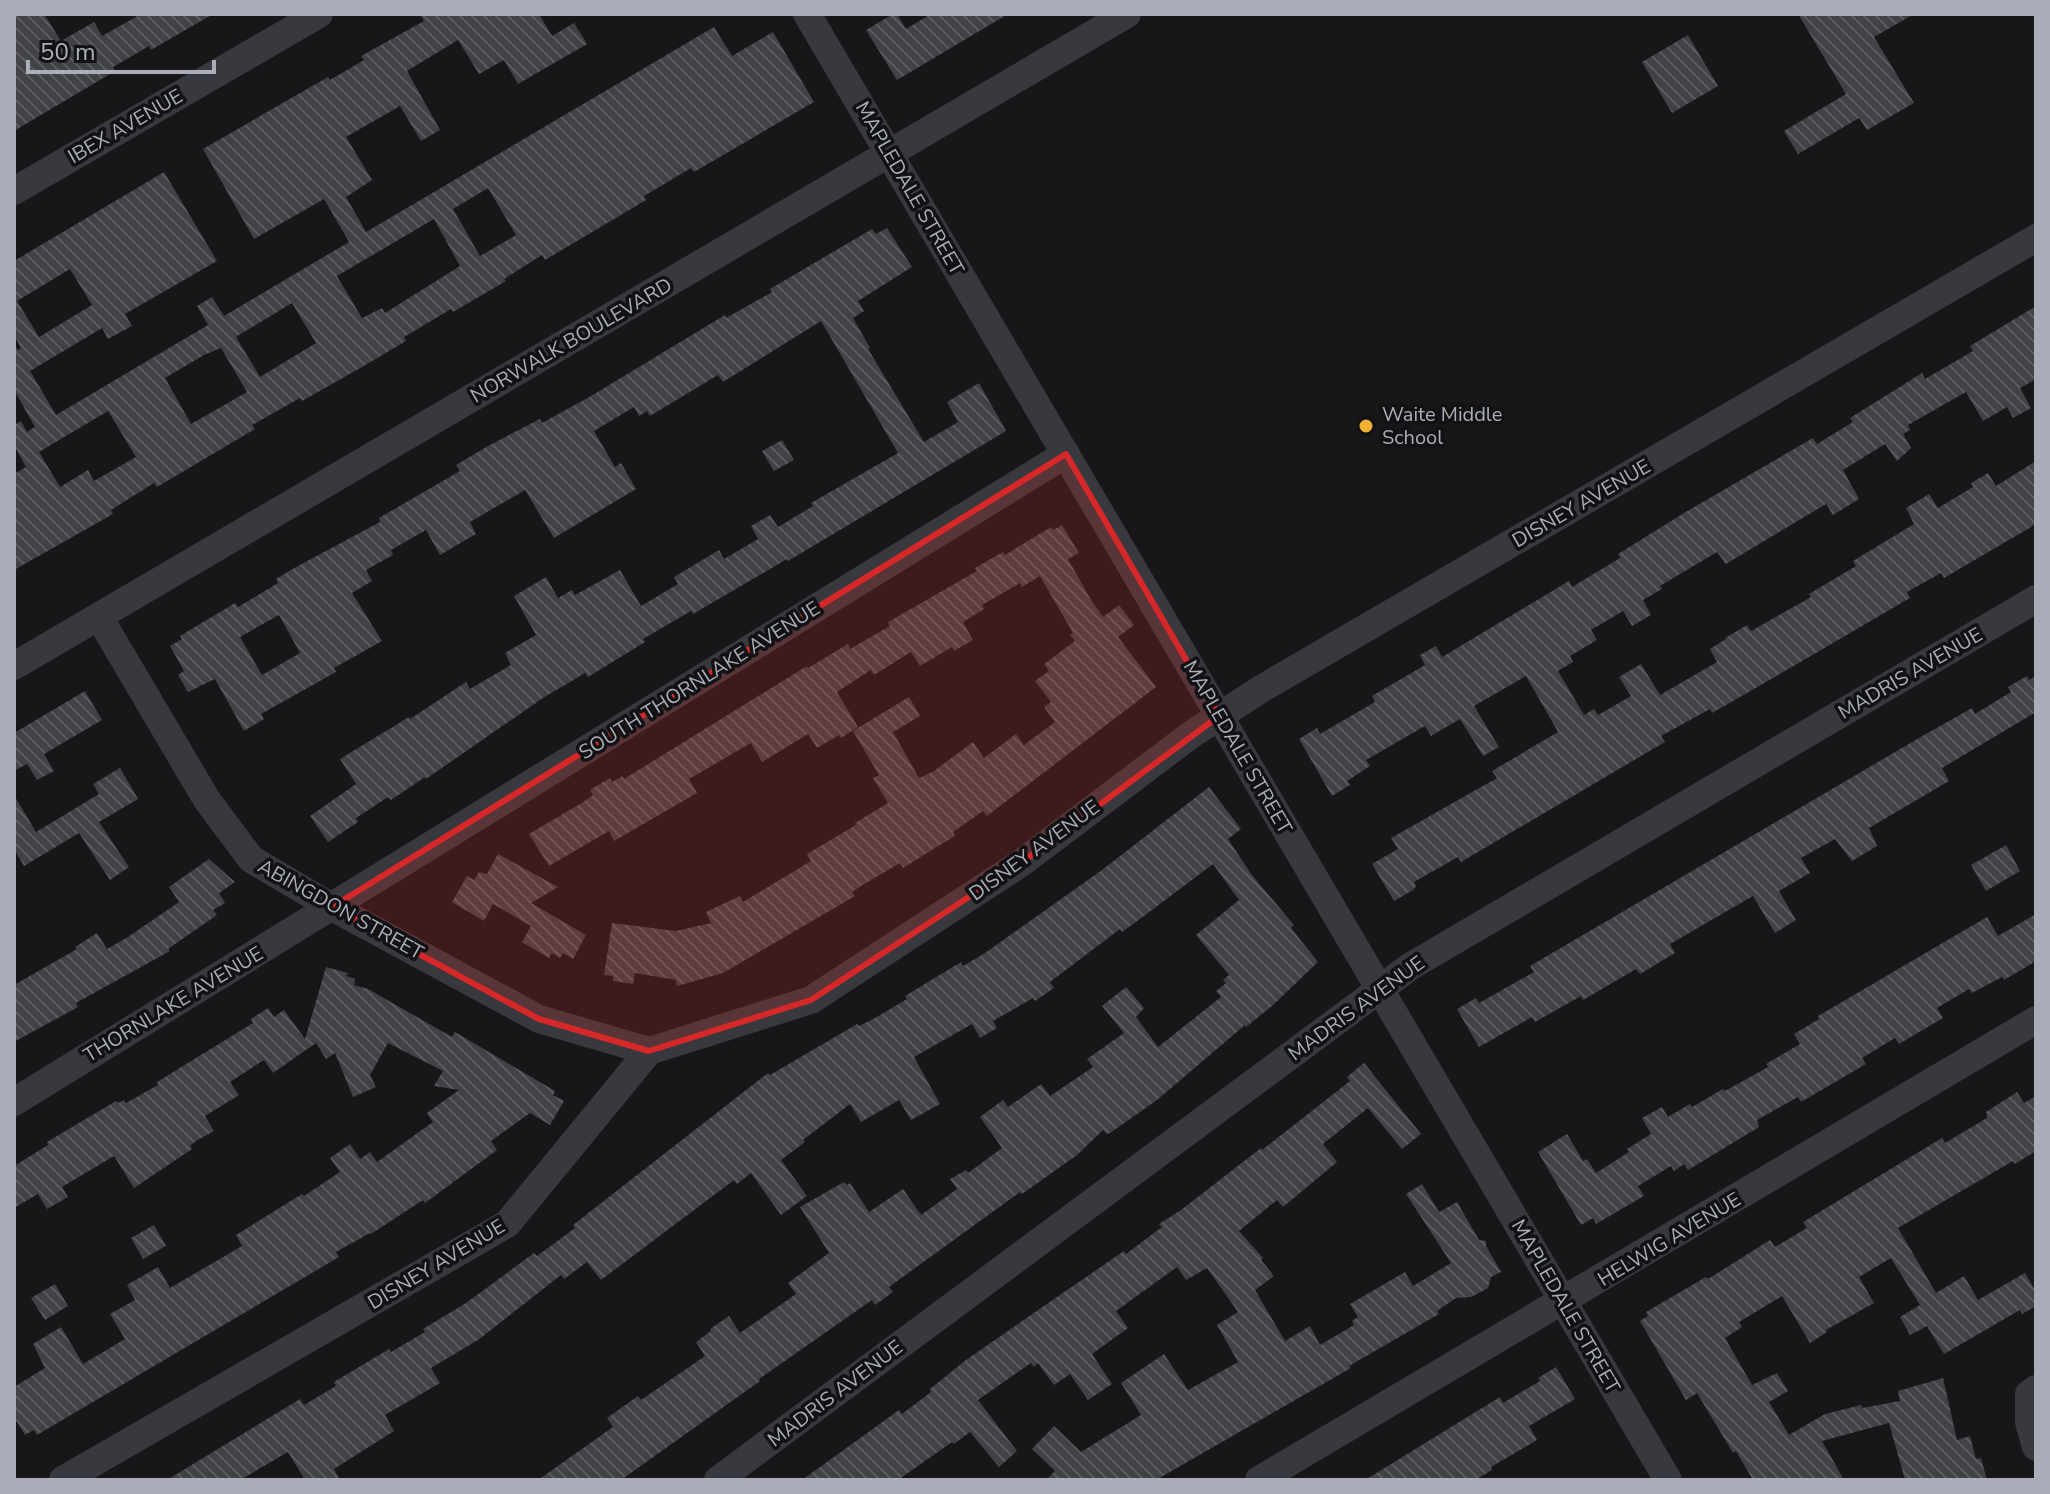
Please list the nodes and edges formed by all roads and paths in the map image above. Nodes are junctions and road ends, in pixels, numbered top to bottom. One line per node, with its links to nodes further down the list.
1 (319, 14): 5 (street, IBEX AVENUE)
2 (807, 14): 4 (street, MAPLEDALE STREET)
3 (1127, 14): 4 (street, NORWALK BOULEVARD)
4 (889, 154): 7 (street, MAPLEDALE STREET); 9 (street, NORWALK BOULEVARD)
5 (14, 191)
6 (2036, 238): 11 (street, DISNEY AVENUE)
7 (1066, 454): 11 (street, MAPLEDALE STREET); 12 (street, SOUTH THORNLAKE AVENUE)
8 (2036, 599): 13 (street, MADRIS AVENUE)
9 (99, 617): 10 (street, NORWALK BOULEVARD); 12 (street, ABINGDON STREET)
10 (14, 666)
11 (1219, 716): 13 (street, MAPLEDALE STREET); 15 (street, DISNEY AVENUE)
12 (332, 907): 15 (street, ABINGDON STREET); 16 (street, THORNLAKE AVENUE)
13 (1380, 989): 17 (street, MAPLEDALE STREET); 21 (street, MADRIS AVENUE)
14 (2036, 1020): 17 (street, HELWIG AVENUE)
15 (649, 1051): 20 (street, DISNEY AVENUE)
16 (14, 1102)
17 (1564, 1302): 22 (street, HELWIG AVENUE); 23 (street, MAPLEDALE STREET)
18 (2036, 1389): 19 (street)
19 (2036, 1447)
20 (63, 1480)
21 (718, 1480)
22 (1259, 1480)
23 (1668, 1480)

